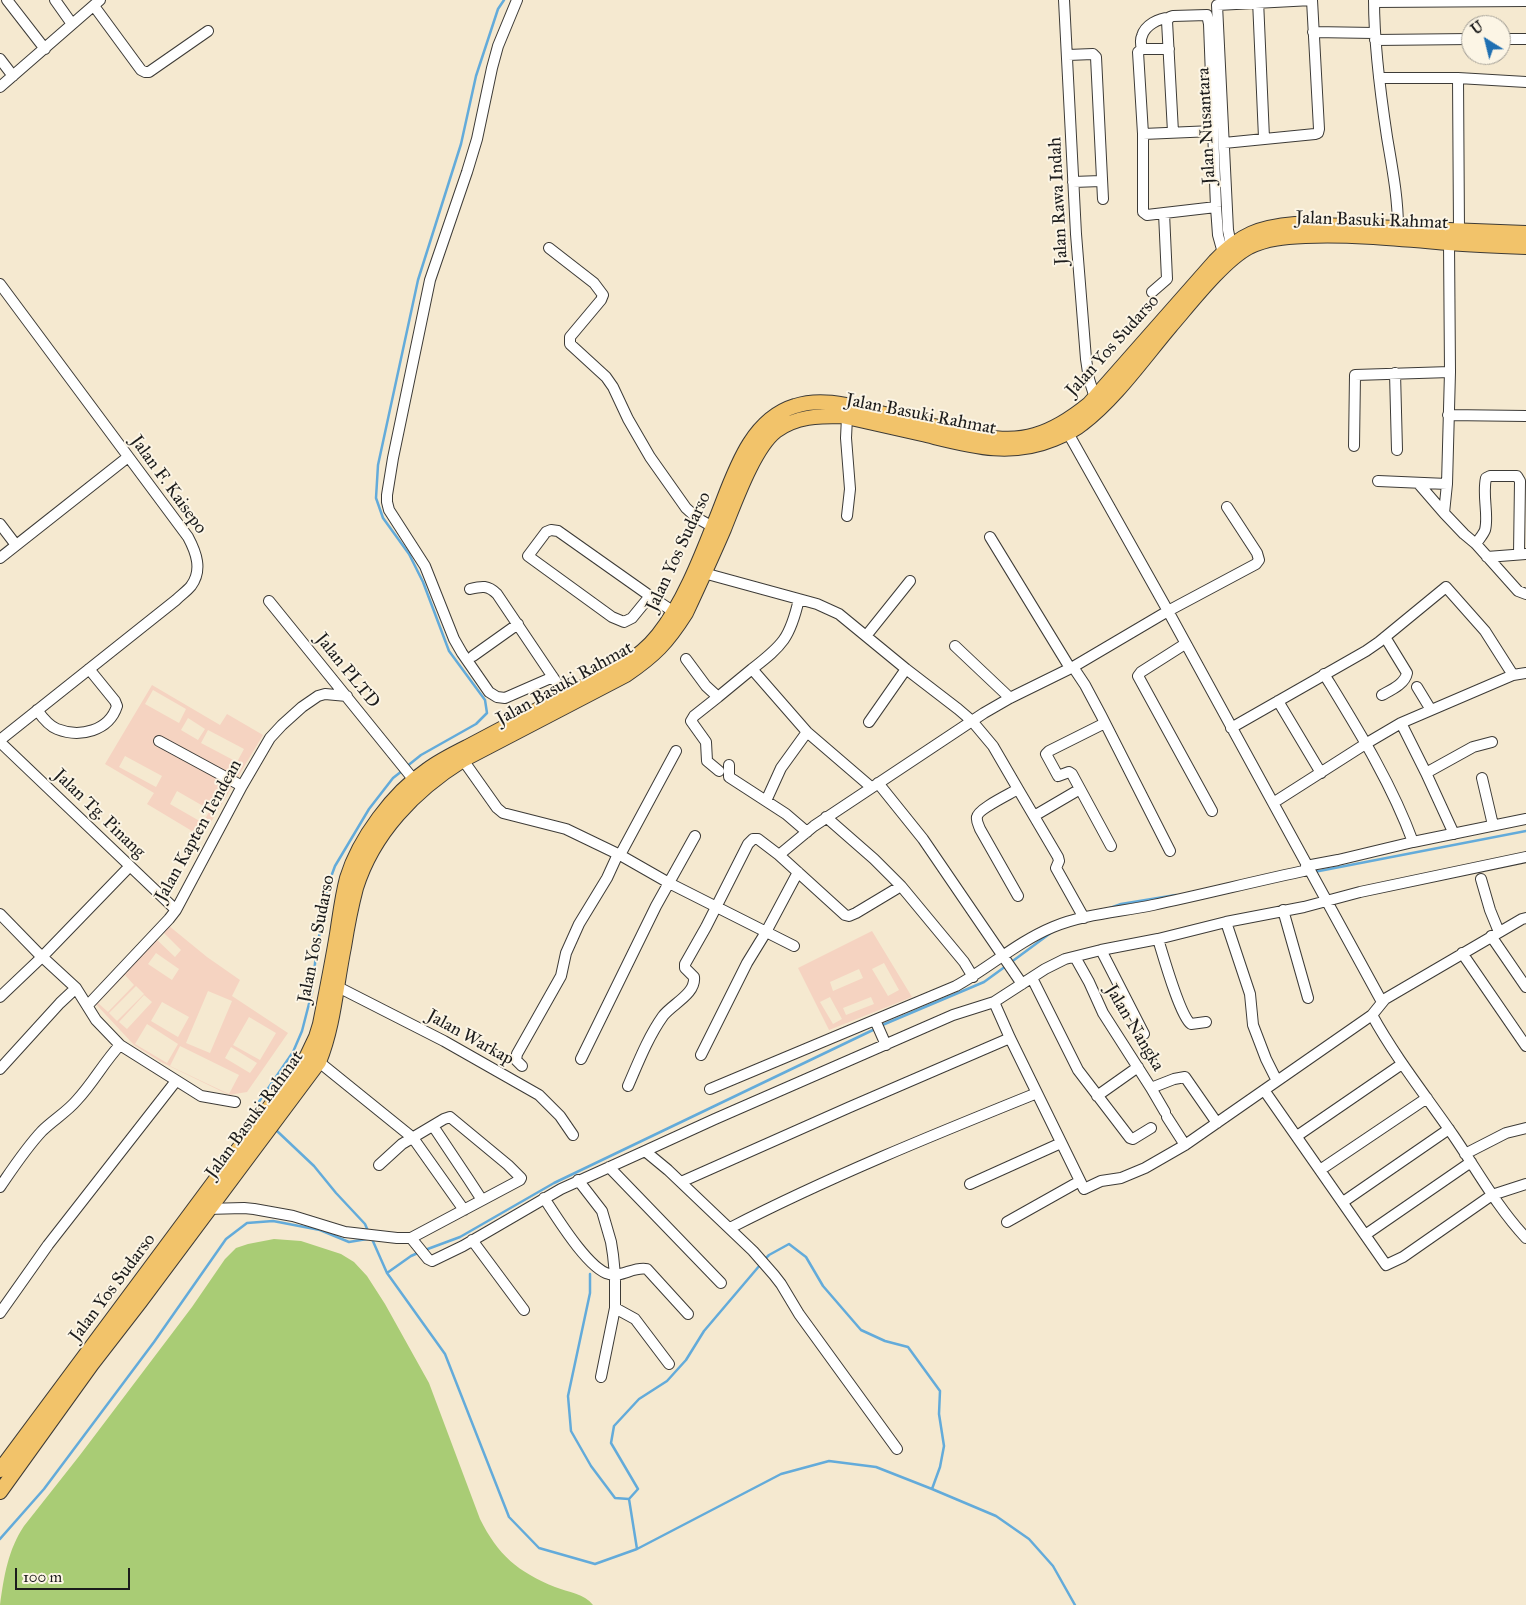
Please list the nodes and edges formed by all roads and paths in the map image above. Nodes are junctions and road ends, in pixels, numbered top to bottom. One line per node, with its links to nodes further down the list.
1 (7, 0): 19 (street)
2 (55, 0): 12 (street)
3 (517, 0): 95 (street)
4 (1064, 0): 22 (street, Jalan Rawa Indah)
5 (1312, 0): 8 (street, Jalan Nusantara); 14 (street)
6 (1374, 1): 7 (street); 15 (street)
7 (1526, 1)
8 (1258, 2): 10 (street, Jalan Nusantara); 32 (street)
9 (97, 3): 12 (street); 13 (street)
10 (1217, 3): 33 (street, Jalan Nusantara)
11 (1169, 18): 20 (street); 21 (street); 29 (street)
12 (72, 24): 19 (street)
13 (208, 31)
14 (1313, 32): 15 (street); 32 (street)
15 (1375, 36): 16 (street); 25 (street)
16 (1461, 39)
17 (1511, 39): 18 (street)
18 (1526, 39)
19 (45, 48): 24 (street)
20 (1142, 49): 21 (street); 31 (street)
21 (1169, 49): 30 (street)
22 (1068, 54): 34 (street); 35 (street, Jalan Rawa Indah)
23 (0, 59): 24 (street)
24 (13, 76): 28 (street)
25 (1379, 78): 26 (street); 39 (street)
26 (1458, 78): 27 (street); 40 (street)
27 (1526, 82)
28 (0, 87)
29 (1213, 131): 30 (street); 37 (street)
30 (1173, 132): 31 (street)
31 (1143, 134): 38 (street)
32 (1264, 138): 33 (street)
33 (1224, 142): 45 (street, Jalan Nusantara)
34 (1101, 180): 35 (street); 36 (street)
35 (1073, 182): 50 (street, Jalan Rawa Indah)
36 (1103, 199)
37 (1216, 207): 38 (street); 45 (street)
38 (1164, 213): 47 (street)
39 (1398, 228): 40 (highway, Jalan Yos Sudarso); 45 (highway, Jalan Yos Sudarso)
40 (1459, 230): 41 (highway, Jalan Yos Sudarso)
41 (1526, 233)
42 (1449, 243): 43 (highway, Jalan Basuki Rahmat); 48 (street); 54 (highway, Jalan Basuki Rahmat)
43 (1526, 246)
44 (549, 248): 65 (street)
45 (1227, 249): 50 (highway, Jalan Yos Sudarso)
46 (0, 284): 57 (street, Jalan F. Kaisepo)
47 (1152, 292)
48 (1450, 372): 49 (street); 51 (street)
49 (1395, 373): 55 (street); 56 (street)
50 (1095, 398): 65 (highway, Jalan Yos Sudarso)
51 (1448, 415): 52 (street); 60 (street)
52 (1526, 416)
53 (847, 417): 54 (highway, Jalan Basuki Rahmat); 63 (street); 72 (highway, Jalan Basuki Rahmat)
54 (1068, 433): 79 (street)
55 (1354, 446)
56 (1397, 450)
57 (128, 457): 68 (street); 89 (street, Jalan F. Kaisepo)
58 (1378, 481): 59 (street)
59 (1418, 483): 60 (street); 62 (street)
60 (1447, 484): 62 (street)
61 (1227, 507): 79 (street)
62 (1444, 513): 67 (street)
63 (847, 516)
64 (0, 524): 68 (street)
65 (713, 527): 72 (highway, Jalan Yos Sudarso)
66 (990, 537): 88 (street)
67 (1476, 544): 69 (street); 70 (street)
68 (16, 545): 71 (street)
69 (1522, 554): 70 (street)
70 (1487, 557): 75 (street)
71 (0, 558)
72 (699, 572): 77 (street); 80 (highway, Jalan Yos Sudarso); 116 (highway, Jalan Basuki Rahmat)
73 (910, 580): 82 (street)
74 (470, 589): 81 (street)
75 (1526, 594)
76 (650, 596): 76 (street); 80 (street)
77 (799, 599): 82 (street); 90 (street)
78 (269, 601): 98 (street, Jalan PLTD)
79 (1168, 611): 84 (street); 88 (street)
80 (674, 612): 97 (highway, Jalan Yos Sudarso)
81 (518, 624): 86 (street); 95 (street)
82 (866, 636): 91 (street)
83 (1385, 637): 93 (street); 94 (street); 99 (street)
84 (1185, 644): 109 (street); 129 (street)
85 (955, 646): 101 (street)
86 (473, 656)
87 (686, 659): 100 (street)
88 (1071, 667): 101 (street); 107 (street)
89 (89, 669): 103 (street, Jalan F. Kaisepo); 103 (street)
90 (752, 669): 100 (street); 110 (street)
91 (906, 669): 105 (street); 106 (street)
92 (1526, 673): 94 (street)
93 (1324, 674): 102 (street); 114 (street)
94 (1513, 675): 104 (street)
95 (553, 677): 97 (street)
96 (1417, 687): 104 (street)
97 (565, 695): 122 (highway, Jalan Yos Sudarso)
98 (347, 696): 122 (street, Jalan PLTD); 123 (street, Jalan Kapten Tendean)
99 (1382, 696)
100 (718, 697): 118 (street)
101 (1010, 698): 105 (street)
102 (1278, 701): 109 (street); 119 (street)
103 (37, 710): 111 (street, Jalan F. Kaisepo)
104 (1431, 710): 108 (street)
105 (972, 721): 124 (street); 125 (street)
106 (869, 722)
107 (1105, 723): 138 (street); 139 (street)
108 (1401, 724): 114 (street); 120 (street)
109 (1231, 728): 128 (street)
110 (807, 732): 124 (street); 127 (street)
111 (0, 741): 143 (street, Jalan Tg. Pinang)
112 (159, 741): 123 (street)
113 (1492, 742): 120 (street)
114 (1367, 743): 119 (street); 137 (street)
115 (676, 751): 140 (street)
116 (463, 760): 122 (highway, Jalan Basuki Rahmat); 140 (street)
117 (729, 765): 127 (street)
118 (719, 771)
119 (1321, 772): 128 (street)
120 (1426, 773): 135 (street)
121 (1482, 778): 133 (street)
122 (414, 780): 170 (highway, Jalan Basuki Rahmat); 181 (highway, Jalan Yos Sudarso)
123 (242, 786): 152 (street, Jalan Kapten Tendean)
124 (874, 786): 131 (street); 166 (street)
125 (1018, 789): 130 (street); 149 (street)
126 (1075, 792): 130 (street)
127 (766, 801): 134 (street)
128 (1273, 803): 144 (street)
129 (1212, 812)
130 (1034, 816): 155 (street)
131 (826, 818): 134 (street); 148 (street)
132 (1526, 819): 133 (street)
133 (1493, 826): 135 (street)
134 (806, 832): 141 (street)
135 (1454, 834): 137 (street)
136 (694, 836): 147 (street)
137 (1413, 842): 144 (street)
138 (1111, 846)
139 (1170, 851)
140 (619, 854): 147 (street); 191 (street)
141 (779, 855): 145 (street); 151 (street)
142 (1526, 857): 150 (street)
143 (130, 866): 152 (street, Jalan Tg. Pinang); 164 (street)
144 (1308, 869): 150 (street); 155 (street)
145 (798, 872): 148 (street); 158 (street)
146 (1481, 879): 159 (street)
147 (669, 883): 151 (street); 188 (street)
148 (901, 886): 167 (street)
149 (1018, 896)
150 (1324, 898): 153 (street); 176 (street)
151 (715, 906): 158 (street); 196 (street)
152 (176, 910): 177 (street, Jalan Kapten Tendean)
153 (1283, 910): 157 (street); 174 (street)
154 (1, 917): 164 (street)
155 (1084, 918): 166 (street)
156 (1526, 918): 159 (street)
157 (1226, 922): 160 (street); 195 (street)
158 (766, 932): 161 (street); 187 (street)
159 (1495, 934): 163 (street); 171 (street)
160 (1158, 939): 162 (street); 179 (street)
161 (794, 946)
162 (1100, 950): 165 (street); 182 (street)
163 (1462, 953): 176 (street); 186 (street)
164 (42, 957): 172 (street); 173 (street)
165 (1075, 957): 168 (street); 192 (street, Jalan Nangka)
166 (1004, 959): 167 (street); 169 (street)
167 (973, 977): 180 (street)
168 (1032, 978): 169 (street); 201 (street)
169 (1021, 982): 175 (street)
170 (338, 987): 181 (highway, Jalan Basuki Rahmat); 209 (street, Jalan Warkap)
171 (1526, 987)
172 (76, 988): 177 (street); 193 (street)
173 (0, 997)
174 (1308, 998)
175 (994, 1002): 183 (street); 184 (street)
176 (1382, 1002): 178 (street)
177 (88, 1005): 185 (street)
178 (1372, 1015): 190 (street); 195 (street)
179 (1206, 1022)
180 (876, 1023): 184 (street); 198 (street)
181 (325, 1025): 189 (highway, Jalan Basuki Rahmat); 229 (highway, Jalan Yos Sudarso)
182 (1144, 1034)
183 (1010, 1038): 200 (street); 221 (street)
184 (885, 1042): 214 (street)
185 (120, 1045): 194 (street); 224 (street)
186 (1526, 1046)
187 (701, 1055)
188 (581, 1059)
189 (319, 1062): 211 (street); 230 (highway, Jalan Basuki Rahmat)
190 (1402, 1064): 202 (street); 210 (street)
191 (522, 1066)
192 (1138, 1067): 197 (street, Jalan Nangka); 201 (street)
193 (0, 1069)
194 (176, 1081): 203 (street); 242 (street)
195 (1276, 1081): 199 (street)
196 (628, 1086)
197 (1151, 1088): 204 (street, Jalan Nangka); 213 (street)
198 (710, 1089)
199 (1264, 1090): 204 (street); 210 (street)
200 (1037, 1093): 212 (street); 233 (street)
201 (1097, 1096): 206 (street)
202 (1427, 1098): 208 (street); 218 (street)
203 (234, 1102)
204 (1217, 1123): 213 (street)
205 (433, 1126): 211 (street); 227 (street); 227 (street)
206 (1151, 1128)
207 (1526, 1128): 215 (street)
208 (1449, 1130): 215 (street); 228 (street)
209 (573, 1135)
210 (1297, 1136): 218 (street)
211 (413, 1138): 216 (street); 231 (street)
212 (1061, 1144): 220 (street); 222 (street)
213 (1184, 1145): 220 (street)
214 (645, 1151): 217 (street); 221 (street)
215 (1468, 1158): 225 (street); 234 (street)
216 (380, 1165)
217 (609, 1167): 219 (street); 239 (street)
218 (1320, 1170): 228 (street)
219 (578, 1180): 226 (street); 238 (street)
220 (1080, 1181): 232 (street)
221 (680, 1182): 233 (street)
222 (970, 1184)
223 (1526, 1184): 225 (street)
224 (0, 1187)
225 (1492, 1195): 234 (street); 235 (street)
226 (544, 1198): 237 (street); 238 (street)
227 (482, 1200): 231 (street)
228 (1343, 1202): 234 (street)
229 (195, 1209): 230 (street); 247 (highway, Jalan Yos Sudarso)
230 (210, 1209): 236 (street); 248 (highway, Jalan Basuki Rahmat)
231 (464, 1210): 236 (street)
232 (1008, 1222)
233 (730, 1228): 246 (street)
234 (1365, 1235)
235 (1526, 1238)
236 (413, 1240): 237 (street)
237 (472, 1240): 241 (street)
238 (615, 1275): 240 (street); 243 (street)
239 (721, 1283)
240 (615, 1308): 244 (street); 245 (street)
241 (524, 1310)
242 (0, 1313)
243 (688, 1314)
244 (669, 1364)
245 (601, 1377)
246 (897, 1449)
247 (0, 1470)
248 (0, 1492)

